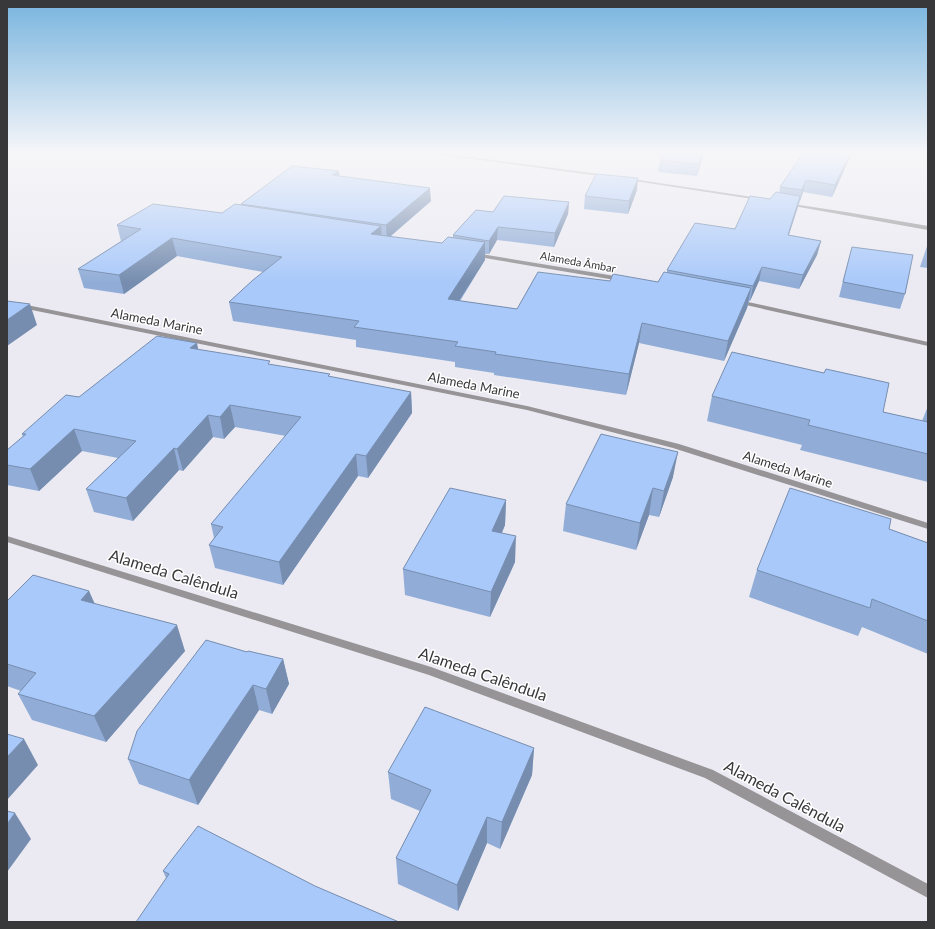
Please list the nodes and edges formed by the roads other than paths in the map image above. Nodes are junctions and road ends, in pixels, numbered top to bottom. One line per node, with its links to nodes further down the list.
1 (738, 196): 2 (street)
2 (768, 201)
3 (784, 203): 4 (street)
4 (928, 228)
5 (472, 255): 6 (street, Alameda Âmbar)
6 (628, 280)
7 (729, 300): 9 (street)
8 (7, 303): 10 (street, Alameda Marine)
9 (928, 344)
10 (928, 526)
11 (7, 539): 12 (street, Alameda Calêndula)
12 (928, 891)

